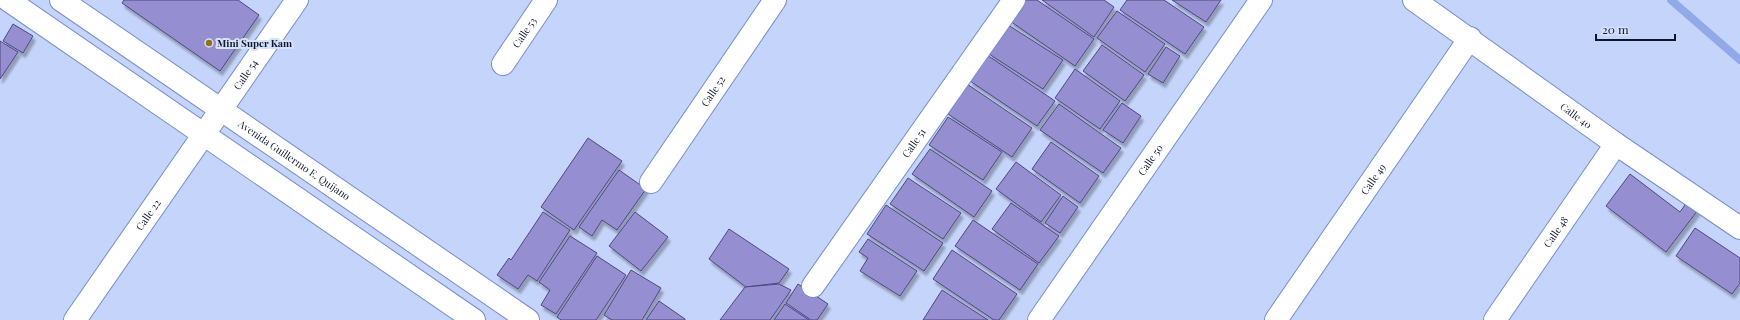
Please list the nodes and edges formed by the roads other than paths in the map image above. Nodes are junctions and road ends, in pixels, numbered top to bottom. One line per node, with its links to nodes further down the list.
1 (8, 0): 12 (street)
2 (61, 0): 11 (street, Avenida Guillermo E. Quijano)
3 (297, 0): 11 (street, Calle 54)
4 (546, 0): 10 (street, Calle 53)
5 (775, 0): 14 (street, Calle 52)
6 (1014, 0): 16 (street, Calle 51)
7 (1260, 0): 20 (street, Calle 50)
8 (1414, 0): 9 (street, Calle 40)
9 (1470, 38): 13 (street, Calle 40); 21 (street, Calle 49)
10 (502, 64)
11 (221, 110): 12 (street, Calle 22); 19 (street, Avenida Guillermo E. Quijano)
12 (203, 135): 17 (street, Calle 22); 18 (street)
13 (1616, 144): 15 (street, Calle 40); 22 (street, Calle 48)
14 (651, 182)
15 (1740, 228)
16 (813, 286)
17 (75, 320)
18 (474, 320)
19 (528, 320)
20 (1040, 320)
21 (1276, 320)
22 (1495, 320)

